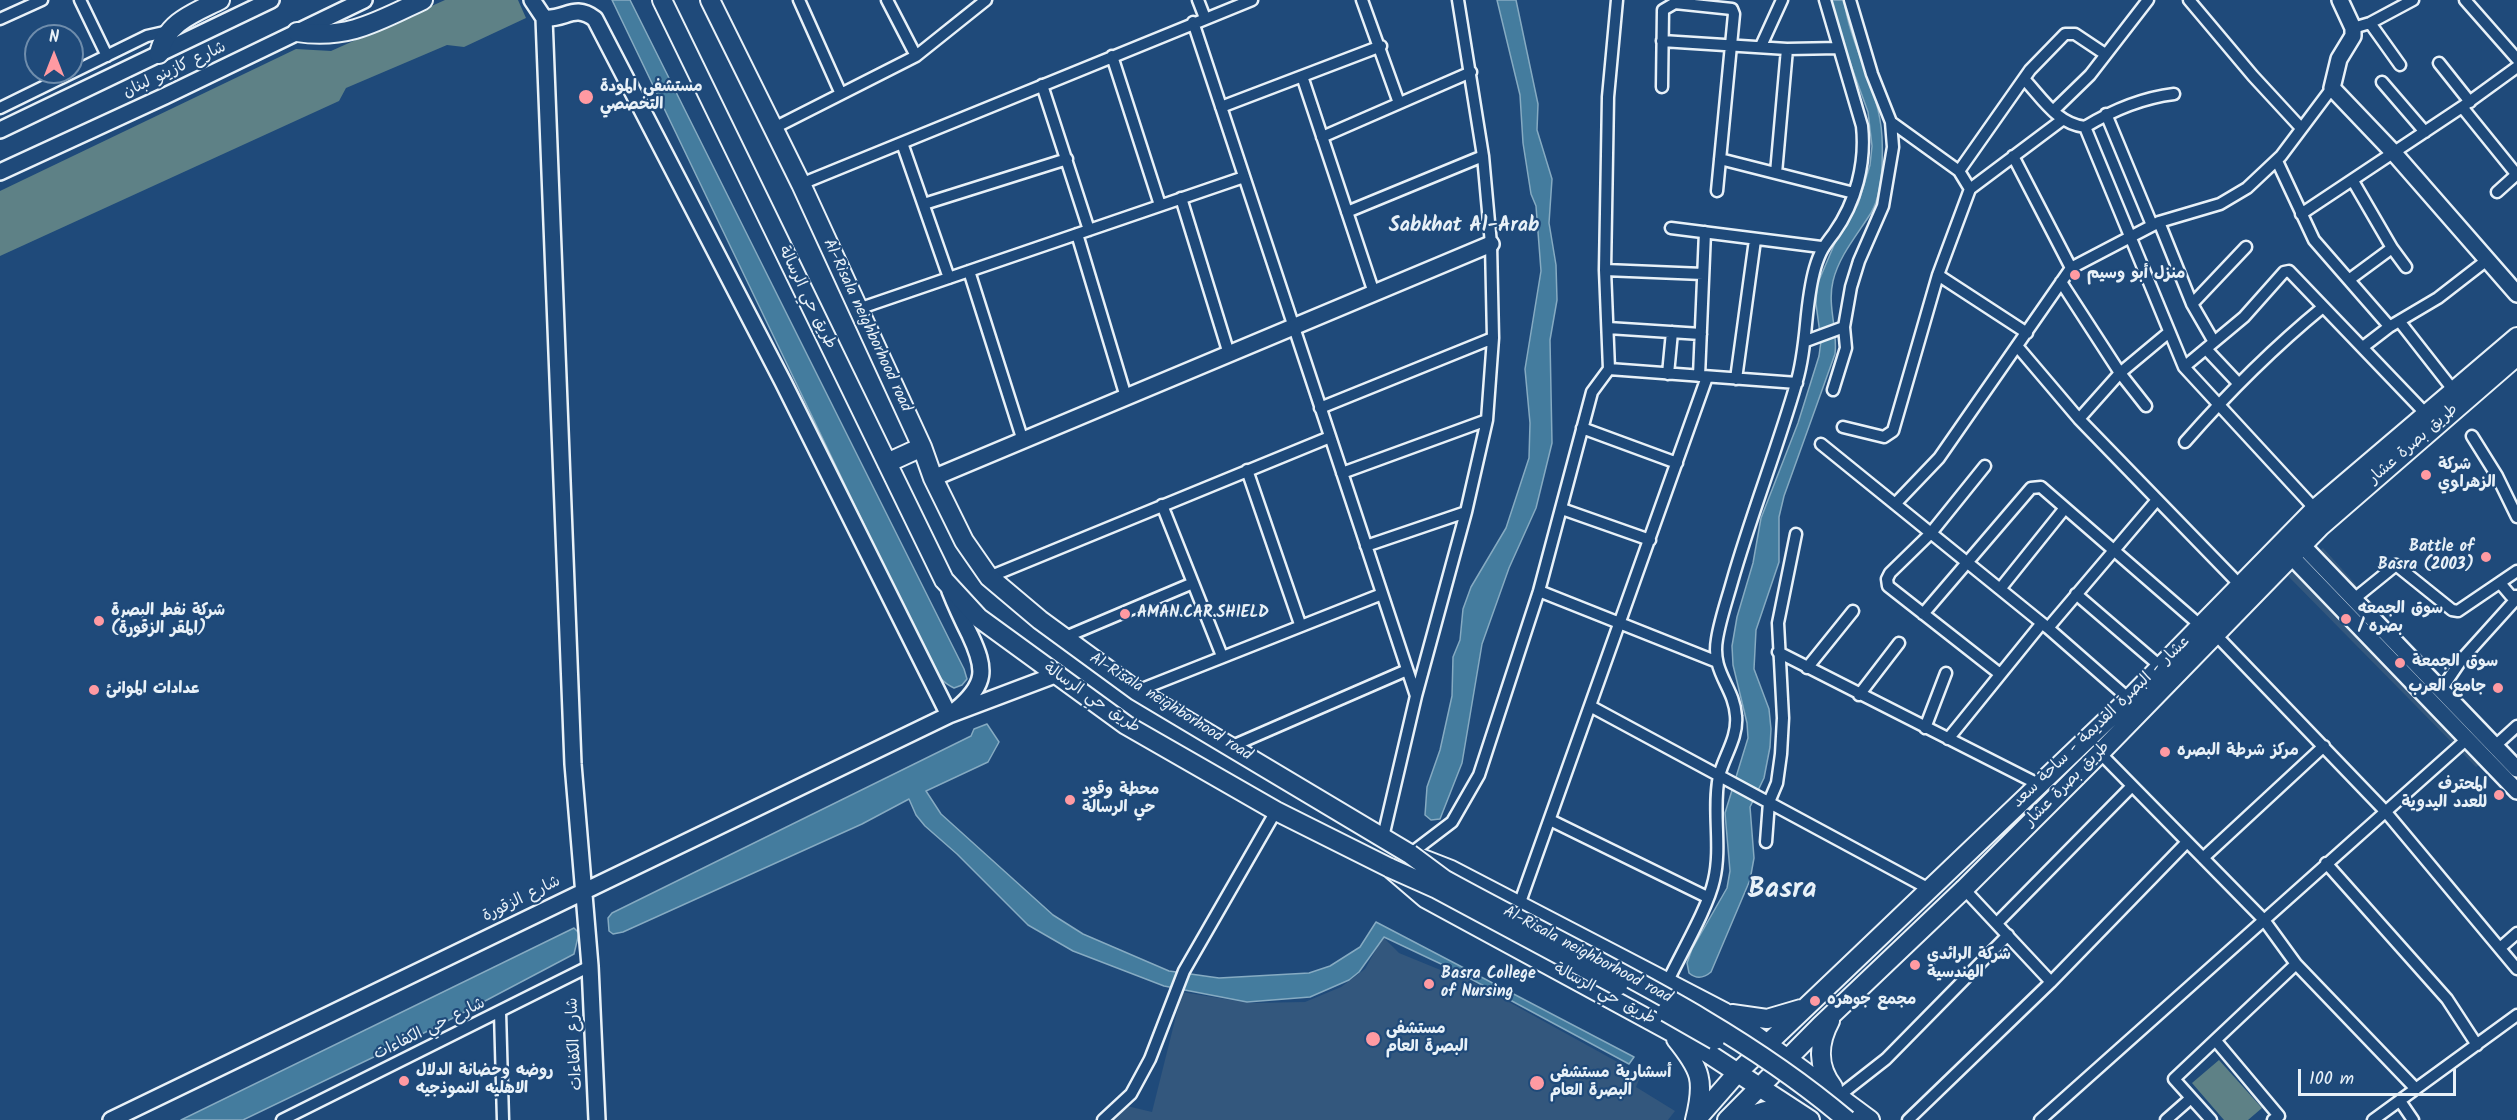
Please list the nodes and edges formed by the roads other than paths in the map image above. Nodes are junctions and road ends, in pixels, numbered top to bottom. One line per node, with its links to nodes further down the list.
1 (42, 0): 29 (street)
2 (80, 0): 44 (street)
3 (220, 0): 34 (main road)
4 (271, 0): 42 (street, شارع كازينو لبنان)
5 (364, 0): 35 (street, شارع كازينو لبنان)
6 (423, 0): 35 (main road)
7 (532, 0): 27 (street)
8 (662, 0): 164 (main road, طريق حي الرسالة)
9 (695, 0): 30 (main road)
10 (710, 0): 30 (main road, Al-Risala neighborhood road)
11 (799, 0): 58 (street)
12 (887, 0): 45 (street)
13 (986, 0): 45 (street)
14 (1198, 0): 28 (street)
15 (1252, 0): 28 (street)
16 (1362, 0): 38 (street)
17 (1458, 0): 51 (street)
18 (1617, 0): 111 (street)
19 (1782, 0): 39 (street)
20 (1825, 0): 41 (street)
21 (1851, 0): 67 (street)
22 (2148, 0): 43 (street)
23 (2189, 0): 70 (street)
24 (2340, 0): 33 (street)
25 (2413, 0): 32 (street)
26 (2465, 0): 47 (street)
27 (544, 18): 220 (street); 246 (street, شارع الكفاءات)
28 (1205, 18): 31 (street)
29 (0, 19)
30 (720, 21): 68 (main road, Al-Risala neighborhood road)
31 (1192, 22): 46 (street); 62 (street)
32 (2370, 23): 33 (street); 49 (street)
33 (2353, 28): 57 (street)
34 (169, 31): 42 (main road); 44 (street)
35 (297, 32): 82 (street, شارع كازينو لبنان)
36 (1662, 41): 37 (street); 37 (street); 56 (street)
37 (1731, 45): 39 (street); 79 (street)
38 (1381, 46): 52 (street); 60 (street)
39 (1761, 46): 40 (street)
40 (1787, 48): 41 (street); 83 (street)
41 (1839, 48): 91 (street)
42 (159, 54): 71 (street, شارع كازينو لبنان)
43 (2105, 54): 53 (street); 64 (street)
44 (107, 56): 63 (street)
45 (916, 56): 58 (street)
46 (1112, 56): 55 (street); 94 (street)
47 (2517, 59)
48 (2439, 63): 61 (street)
49 (2400, 65)
50 (2517, 67): 61 (street)
51 (1471, 72): 60 (street); 76 (street)
52 (1302, 76): 62 (street); 73 (street)
53 (2024, 79): 64 (street); 81 (street)
54 (2382, 82): 72 (street)
55 (1042, 85): 74 (street); 78 (street)
56 (1662, 87)
57 (2332, 88): 70 (street); 75 (street)
58 (842, 94): 68 (street)
59 (2175, 94): 65 (street)
60 (1400, 103): 73 (street)
61 (2466, 105): 72 (street); 84 (street)
62 (1221, 107): 85 (street)
63 (0, 108)
64 (2053, 111): 66 (street)
65 (2106, 114): 69 (street); 97 (street)
66 (2062, 120): 69 (street); 77 (street)
67 (1891, 122): 81 (street); 126 (street)
68 (774, 128): 87 (main road, Al-Risala neighborhood road)
69 (2085, 128): 102 (street)
70 (2301, 128): 80 (street)
71 (0, 130)
72 (2425, 132): 75 (street)
73 (1322, 137): 95 (street)
74 (902, 143): 87 (street); 93 (street)
75 (2393, 152): 86 (street); 108 (street)
76 (1484, 156): 95 (street); 104 (street)
77 (2013, 156): 88 (street); 110 (street)
78 (1066, 159): 93 (street); 99 (street)
79 (1720, 159): 83 (street); 89 (street)
80 (2277, 161): 96 (street); 97 (street)
81 (1959, 171): 88 (street)
82 (0, 172)
83 (1776, 173): 91 (street)
84 (2517, 175): 90 (street)
85 (1244, 177): 92 (street); 124 (street)
86 (2353, 181): 96 (street); 107 (street)
87 (801, 184): 122 (main road, Al-Risala neighborhood road)
88 (1970, 189): 114 (street)
89 (1717, 191)
90 (2497, 192)
91 (1854, 193): 105 (street)
92 (1181, 198): 94 (street); 137 (street)
93 (924, 204): 115 (street)
94 (1160, 205): 99 (street)
95 (1347, 212): 118 (street)
96 (2301, 214): 116 (street)
97 (2155, 223): 102 (street); 120 (street)
98 (1671, 228): 100 (street)
99 (1089, 230): 101 (street)
100 (1705, 232): 103 (street); 113 (street)
101 (1077, 234): 112 (street); 149 (street)
102 (2131, 234): 110 (street); 129 (street)
103 (1755, 240): 105 (street); 144 (street)
104 (1491, 244): 118 (street); 132 (street)
105 (1821, 247): 133 (street)
106 (2246, 247): 120 (street)
107 (2392, 248): 109 (street); 116 (street)
108 (2487, 260): 119 (street); 123 (street)
109 (2406, 267)
110 (2071, 268): 117 (street)
111 (1605, 270): 113 (street); 125 (street)
112 (969, 271): 115 (street); 160 (street)
113 (1703, 274): 130 (street)
114 (1938, 275): 128 (street); 156 (street)
115 (949, 278): 122 (street)
116 (2350, 279): 123 (street)
117 (2061, 282): 128 (street); 141 (street)
118 (1374, 293): 124 (street)
119 (2517, 294)
120 (2192, 304): 135 (street)
121 (2323, 307): 135 (street); 136 (street); 146 (street)
122 (858, 309): 163 (main road, Al-Risala neighborhood road)
123 (2394, 324): 136 (street); 148 (street)
124 (1293, 327): 137 (street); 152 (street)
125 (1608, 328): 127 (street); 140 (street)
126 (1841, 328): 133 (street); 147 (street)
127 (1672, 332): 130 (street); 142 (street)
128 (2027, 333): 134 (street)
129 (2168, 333): 139 (street); 141 (street)
130 (1701, 334): 143 (street)
131 (2517, 337): 148 (main road, عشار - البصرة القديمة - ساحة سعد)
132 (1493, 338): 152 (street); 155 (street)
133 (1811, 340): 145 (street)
134 (2017, 346): 154 (street); 171 (street)
135 (2210, 346): 139 (street); 146 (street)
136 (2362, 347): 153 (street)
137 (1229, 354): 149 (street)
138 (2517, 356): 183 (main road, طريق بصرة عشار)
139 (2184, 367): 150 (street)
140 (1609, 369): 142 (street); 157 (street)
141 (2120, 373): 151 (street); 154 (street)
142 (1668, 374): 143 (street)
143 (1703, 377): 144 (street); 165 (street)
144 (1736, 380): 145 (street)
145 (1797, 383): 207 (street)
146 (2238, 383): 150 (street)
147 (1833, 390)
148 (2454, 391): 153 (main road, عشار - البصرة القديمة - ساحة سعد)
149 (1126, 397): 160 (street)
150 (2218, 405): 161 (street); 175 (street)
151 (2146, 406)
152 (1320, 408): 159 (street)
153 (2427, 415): 175 (main road, عشار - البصرة القديمة - ساحة سعد)
154 (2079, 419): 170 (street)
155 (1487, 420): 168 (street); 176 (street)
156 (1843, 427)
157 (1582, 428): 165 (street); 174 (street)
158 (2472, 436): 177 (street)
159 (1330, 437): 167 (street); 168 (street)
160 (1023, 441): 169 (street)
161 (2185, 442)
162 (1821, 444): 171 (street)
163 (922, 447): 164 (main road); 169 (main road, Al-Risala neighborhood road)
164 (887, 463): 187 (main road, طريق حي الرسالة)
165 (1677, 463): 180 (street)
166 (1985, 466): 178 (street)
167 (1247, 470): 172 (street); 200 (street)
168 (1342, 473): 181 (street)
169 (933, 478): 186 (main road, Al-Risala neighborhood road)
170 (2156, 501): 182 (street); 190 (street)
171 (1896, 504): 178 (street)
172 (1162, 505): 186 (street); 189 (street)
173 (2065, 508): 182 (street); 184 (street); 191 (street)
174 (1562, 509): 180 (street); 192 (street)
175 (2315, 509): 190 (main road, عشار - البصرة القديمة - ساحة سعد)
176 (1466, 512): 181 (street); 217 (street)
177 (2517, 517)
178 (1931, 533): 184 (street); 198 (street)
179 (1796, 534): 205 (street)
180 (1650, 540): 199 (street)
181 (1366, 546): 193 (street)
182 (2114, 550): 194 (street); 202 (street)
183 (2296, 550): 196 (street); 202 (main road, طريق بصرة عشار); 224 (street)
184 (1967, 562): 191 (street); 198 (street)
185 (2517, 571): 188 (street)
186 (989, 577): 203 (main road, Al-Risala neighborhood road)
187 (944, 580): 213 (main road, طريق حي الرسالة); 220 (street, شارع الزقورة)
188 (2500, 583): 195 (street); 196 (street)
189 (1193, 584): 203 (street); 206 (street)
190 (2239, 584): 202 (main road, عشار - البصرة القديمة - ساحة سعد)
191 (2000, 589): 201 (street)
192 (1539, 591): 199 (street); 241 (street)
193 (1382, 594): 200 (street); 210 (street)
194 (2076, 594): 201 (street); 208 (street)
195 (2517, 597): 214 (street)
196 (2354, 599): 214 (street)
197 (1853, 611): 209 (street)
198 (1923, 614): 212 (street)
199 (1620, 623): 207 (street); 219 (street)
200 (1300, 624): 206 (street)
201 (2045, 626): 212 (street); 218 (street)
202 (2208, 630): 208 (main road, عشار - البصرة القديمة - ساحة سعد); 225 (street); 228 (main road, طريق بصرة عشار)
203 (1062, 638): 215 (main road, Al-Risala neighborhood road)
204 (1899, 643): 216 (street)
205 (1778, 652): 209 (street); 234 (street)
206 (1222, 656): 215 (street)
207 (1715, 661): 230 (street)
208 (2161, 667): 218 (main road, عشار - البصرة القديمة - ساحة سعد)
209 (1807, 668): 216 (street)
210 (1407, 670): 217 (street); 227 (street)
211 (1946, 674): 222 (street)
212 (2000, 674): 223 (street)
213 (1055, 675): 220 (street, شارع الزقورة); 235 (main road, طريق حي الرسالة)
214 (2441, 690): 226 (street)
215 (1137, 691): 227 (main road, Al-Risala neighborhood road)
216 (1859, 695): 222 (street)
217 (1416, 696): 238 (street)
218 (2129, 699): 231 (main road, عشار - البصرة القديمة - ساحة سعد)
219 (1590, 706): 230 (street); 237 (street)
220 (949, 716): 246 (street, شارع الزقورة)
221 (2517, 726): 226 (street)
222 (1925, 728): 223 (street)
223 (1948, 739): 231 (street)
224 (2467, 739): 233 (street); 236 (street)
225 (2324, 746): 236 (street); 242 (street)
226 (2495, 746): 229 (street)
227 (1230, 747): 238 (main road, Al-Risala neighborhood road)
228 (2100, 753): 232 (street); 245 (main road, طريق بصرة عشار)
229 (2517, 769)
230 (1724, 779): 234 (street); 248 (street)
231 (2038, 784): 247 (main road, عشار - البصرة القديمة - ساحة سعد)
232 (2132, 786): 240 (street); 251 (street)
233 (2517, 791)
234 (1765, 800): 239 (street); 247 (street)
235 (1276, 811): 244 (main road, طريق حي الرسالة); 280 (street)
236 (2385, 811): 243 (street); 254 (street)
237 (1550, 820): 248 (street); 249 (street)
238 (1383, 837): 241 (main road, Al-Risala neighborhood road)
239 (1766, 842)
240 (2187, 842): 242 (street); 258 (street)
241 (1410, 854): 249 (main road); 286 (main road, Al-Risala neighborhood road, bridge)
242 (2203, 858): 250 (street)
243 (2326, 863): 250 (street); 268 (street)
244 (1390, 868): 265 (main road, طريق حي الرسالة); 285 (main road, Al-Risala neighborhood road, bridge)
245 (1964, 889): 251 (street); 261 (main road, طريق بصرة عشار)
246 (584, 890): 256 (street, شارع الكفاءات); 276 (street, شارع الزقورة)
247 (1931, 890): 260 (main road, عشار - البصرة القديمة - ساحة سعد)
248 (1707, 897): 259 (street)
249 (1520, 905): 259 (main road)
250 (2264, 920): 255 (street); 289 (street)
251 (1997, 923): 253 (street)
252 (2517, 933): 254 (street)
253 (2008, 935): 258 (street); 273 (street)
254 (2500, 948): 257 (street)
255 (2296, 964): 266 (street); 272 (street)
256 (590, 966): 262 (street, شارع حي الكفاءات); 279 (street, شارع الكفاءات)
257 (2517, 969)
258 (2051, 982): 288 (street)
259 (1667, 983): 263 (main road)
260 (1809, 1005): 263 (main road); 267 (main road, عشار - البصرة القديمة - ساحة سعد)
261 (1836, 1011): 269 (main road, طريق بصرة عشار); 273 (main road)
262 (500, 1012): 277 (street, شارع حي الكفاءات); 278 (street)
263 (1724, 1012): 267 (main road)
264 (2517, 1015): 268 (street)
265 (1669, 1030): 270 (main road, طريق حي الرسالة); 281 (main road)
266 (2216, 1041): 274 (street); 292 (street)
267 (1768, 1043): 269 (main road); 270 (main road, عشار - البصرة القديمة - ساحة سعد)
268 (2477, 1045): 272 (street)
269 (1789, 1058): 271 (main road, طريق بصرة عشار); 273 (main road)
270 (1738, 1072): 271 (main road, طريق حي الرسالة); 281 (main road, عشار - البصرة القديمة - ساحة سعد)
271 (1760, 1086): 282 (main road, طريق بصرة عشار); 284 (main road, طريق حي الرسالة)
272 (2416, 1089): 275 (street)
273 (1840, 1095): 287 (main road)
274 (2191, 1098): 290 (street); 291 (street)
275 (2400, 1101): 293 (street); 294 (street)
276 (111, 1120)
277 (282, 1120)
278 (503, 1120)
279 (597, 1120)
280 (1103, 1120)
281 (1696, 1120)
282 (1727, 1120)
283 (1736, 1120): 284 (main road)
284 (1808, 1120)
285 (1829, 1120)
286 (1847, 1120)
287 (1870, 1120)
288 (1908, 1120)
289 (2040, 1120)
290 (2166, 1120)
291 (2211, 1120)
292 (2273, 1120)
293 (2373, 1120)
294 (2414, 1120)

